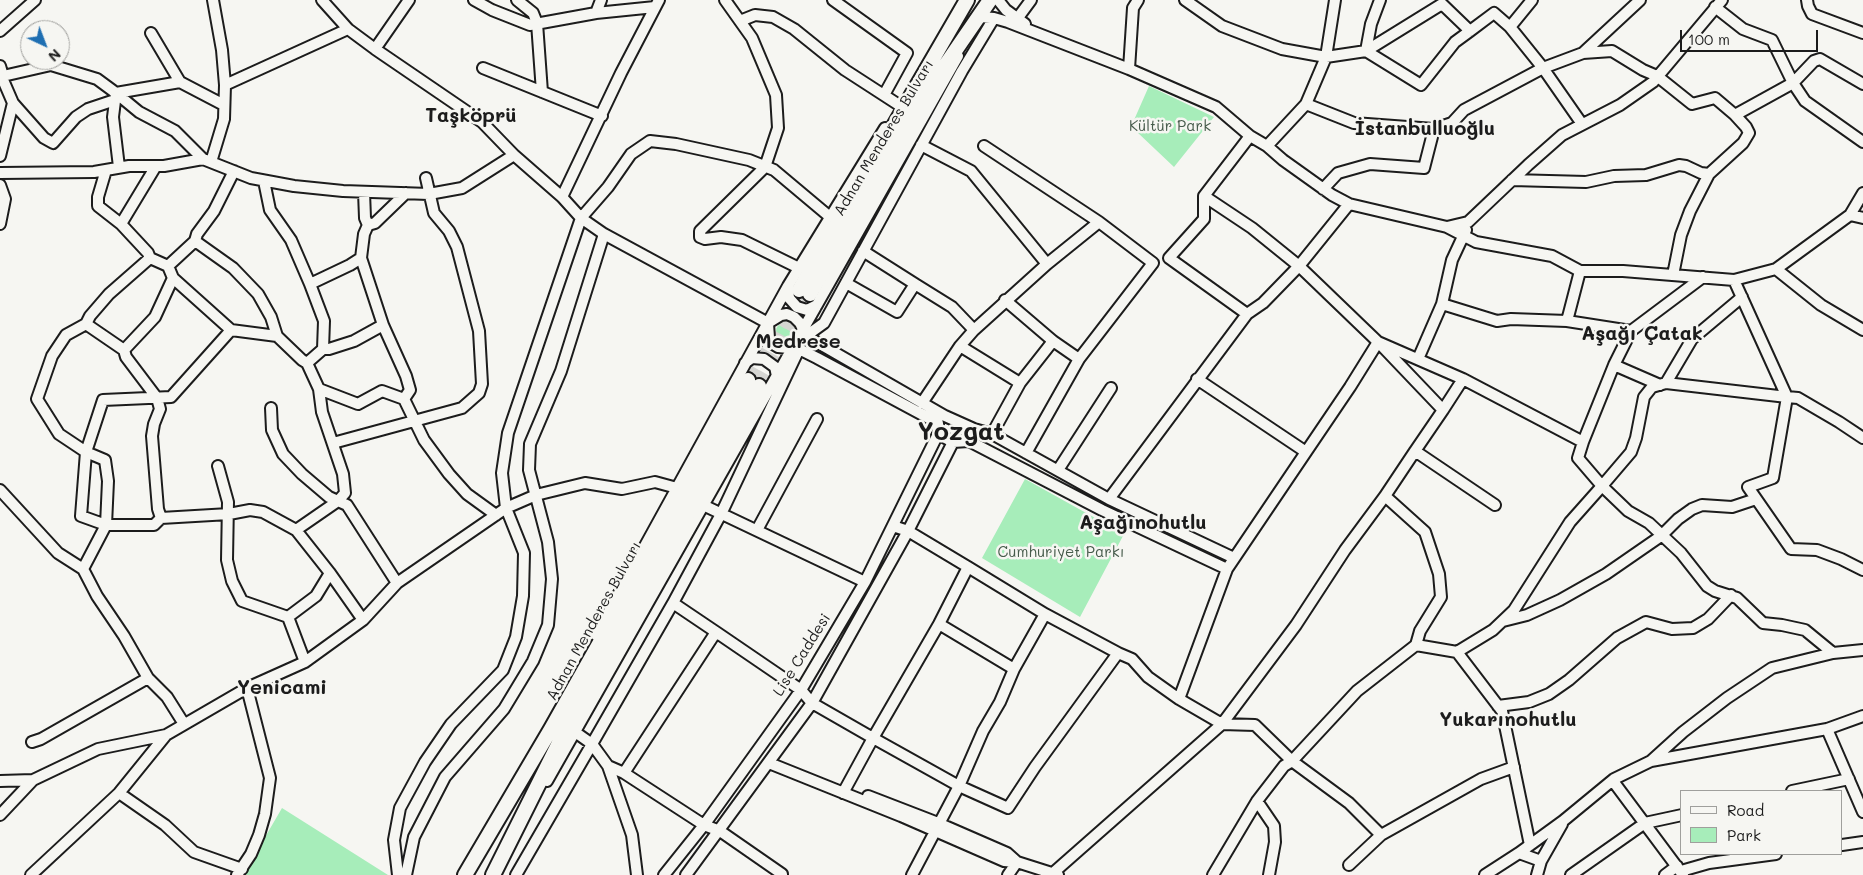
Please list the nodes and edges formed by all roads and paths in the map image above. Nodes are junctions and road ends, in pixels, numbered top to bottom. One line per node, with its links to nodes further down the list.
1 (35, 0): 31 (street)
2 (214, 0): 48 (street)
3 (322, 0): 30 (street)
4 (409, 0): 36 (street)
5 (474, 0): 28 (street)
6 (517, 0): 28 (street)
7 (601, 0): 23 (street)
8 (725, 0): 27 (street)
9 (834, 0): 50 (street)
10 (966, 0): 55 (street); 118 (highway, Adnan Menderes Bulvarı)
11 (990, 0): 25 (highway, Adnan Menderes Bulvarı)
12 (998, 0): 26 (street)
13 (1031, 0): 26 (street)
14 (1138, 0): 42 (street)
15 (1185, 0): 39 (street)
16 (1335, 0): 39 (street)
17 (1380, 0): 37 (street)
18 (1532, 0): 29 (street)
19 (1640, 0): 38 (street)
20 (1807, 0): 34 (street)
21 (657, 4): 23 (street); 57 (street)
22 (1718, 4): 44 (street); 46 (street)
23 (596, 13): 28 (street)
24 (994, 18): 25 (street); 35 (street); 62 (street)
25 (978, 19): 118 (highway, Adnan Menderes Bulvarı)
26 (1016, 19): 35 (street)
27 (740, 20): 50 (street); 70 (street)
28 (536, 24): 49 (street)
29 (1510, 26): 32 (street); 41 (street)
30 (348, 29): 36 (street); 48 (street)
31 (0, 31)
32 (1470, 31): 37 (street); 37 (street)
33 (151, 33): 45 (street)
34 (1863, 33)
35 (1047, 37): 42 (street)
36 (375, 49): 65 (street)
37 (1366, 51): 39 (street)
38 (1583, 53): 41 (street); 44 (street)
39 (1326, 57): 53 (street)
40 (483, 68): 49 (street)
41 (1543, 68): 58 (street); 59 (street)
42 (1129, 69): 60 (street)
43 (1, 72): 51 (street); 52 (street)
44 (1657, 76): 56 (street); 58 (street)
45 (180, 82): 51 (street); 54 (street)
46 (1793, 83): 47 (street); 56 (street); 61 (street)
47 (1863, 84)
48 (225, 85): 54 (street)
49 (542, 92): 57 (street)
50 (884, 95): 55 (street)
51 (115, 97): 52 (street); 67 (street); 69 (street)
52 (13, 103): 66 (street)
53 (1306, 104): 59 (street); 64 (street)
54 (224, 105): 67 (street)
55 (899, 105): 88 (street)
56 (1735, 115): 74 (street)
57 (602, 116): 85 (street)
58 (1582, 124): 77 (street)
59 (1434, 130): 79 (street)
60 (1250, 136): 64 (street); 84 (street)
61 (1863, 142)
62 (921, 145): 100 (street); 105 (street)
63 (984, 146): 91 (street)
64 (1267, 146): 79 (street)
65 (514, 155): 83 (street); 85 (street)
66 (0, 156)
67 (207, 161): 68 (street); 72 (street)
68 (156, 166): 69 (street); 94 (street)
69 (119, 167): 71 (street)
70 (765, 167): 88 (street); 89 (street); 108 (street)
71 (106, 170): 73 (street); 94 (street)
72 (234, 171): 76 (street); 99 (street)
73 (0, 173)
74 (1709, 174): 77 (street); 111 (street)
75 (426, 178): 83 (street)
76 (264, 180): 80 (street); 115 (street)
77 (1512, 180): 92 (street)
78 (0, 185): 93 (street)
79 (1323, 189): 86 (street)
80 (364, 192): 81 (street); 95 (street)
81 (406, 193): 83 (street); 95 (street)
82 (1863, 193): 87 (street)
83 (429, 194): 158 (street)
84 (1204, 196): 103 (street); 107 (street)
85 (562, 197): 89 (street)
86 (1349, 204): 96 (street); 107 (street)
87 (1850, 215): 90 (street); 109 (street)
88 (830, 217): 108 (street)
89 (582, 218): 97 (street); 184 (street)
90 (1863, 218)
91 (1099, 222): 104 (street); 105 (street)
92 (1468, 222): 96 (street); 98 (street)
93 (0, 224)
94 (121, 224): 101 (street)
95 (368, 225): 102 (street)
96 (1447, 227): 98 (street)
97 (604, 234): 124 (street); 177 (street)
98 (1464, 236): 110 (street); 121 (street)
99 (195, 241): 106 (street); 132 (street)
100 (863, 251): 116 (street); 117 (street)
101 (150, 258): 106 (street); 125 (street)
102 (360, 258): 115 (street); 126 (street)
103 (1169, 258): 104 (street); 122 (street)
104 (1153, 263): 139 (street)
105 (1047, 264): 120 (street)
106 (168, 266): 113 (street)
107 (1299, 266): 122 (street); 134 (street)
108 (799, 268): 118 (street)
109 (1776, 268): 114 (street); 130 (street)
110 (1580, 271): 111 (street); 123 (street)
111 (1673, 275): 112 (street)
112 (1703, 277): 114 (street); 129 (street)
113 (173, 278): 127 (street); 138 (street)
114 (1734, 280): 119 (street)
115 (310, 284): 137 (street)
116 (846, 284): 117 (street); 131 (street)
117 (915, 284): 128 (street)
118 (804, 294): 124 (street); 131 (street)
119 (1742, 297): 148 (street); 152 (street)
120 (1005, 300): 128 (street); 133 (street)
121 (1442, 304): 123 (street); 140 (street)
122 (1247, 314): 145 (street)
123 (1567, 321): 129 (street)
124 (768, 323): 131 (street); 136 (street); 142 (street)
125 (86, 324): 138 (street); 169 (street)
126 (383, 325): 137 (street); 153 (street)
127 (231, 330): 132 (street); 151 (street)
128 (974, 330): 135 (street)
129 (1631, 330): 143 (street)
130 (1863, 330)
131 (804, 334): 136 (street); 154 (street)
132 (277, 336): 141 (street)
133 (1053, 341): 139 (street); 147 (street)
134 (1378, 342): 140 (street); 156 (street); 170 (street)
135 (960, 346): 147 (street); 154 (street)
136 (796, 348): 144 (street); 159 (street); 186 (street)
137 (323, 349): 141 (street)
138 (124, 350): 151 (street)
139 (1079, 359): 171 (street)
140 (1418, 359): 146 (street)
141 (307, 363): 150 (street)
142 (745, 363): 144 (street); 175 (street)
143 (1614, 365): 148 (street); 166 (street)
144 (777, 376): 182 (street)
145 (1197, 379): 170 (street); 179 (street)
146 (1462, 379): 156 (street); 166 (street)
147 (1020, 383): 162 (street)
148 (1663, 384): 152 (street); 174 (street)
149 (1111, 388): 173 (street)
150 (319, 389): 153 (street); 167 (street)
151 (157, 398): 169 (street); 188 (street)
152 (1787, 398): 163 (street); 180 (street)
153 (404, 399): 158 (street)
154 (922, 403): 159 (street)
155 (271, 408): 181 (street)
156 (1442, 410): 168 (street)
157 (817, 419): 192 (street)
158 (415, 420): 167 (street); 187 (street)
159 (942, 420): 160 (street); 161 (street)
160 (974, 428): 162 (street); 164 (street)
161 (938, 434): 165 (street); 190 (street, Lise Caddesi)
162 (992, 434): 171 (street)
163 (1863, 438)
164 (969, 441): 165 (street); 198 (street)
165 (953, 442): 193 (street, Lise Caddesi)
166 (1583, 442): 174 (street)
167 (333, 443): 181 (street)
168 (1415, 451): 178 (street); 183 (street)
169 (86, 452): 189 (street); 189 (street)
170 (1306, 452): 195 (street)
171 (1026, 453): 173 (street)
172 (218, 466): 185 (street)
173 (1058, 470): 179 (street)
174 (1602, 486): 194 (street); 208 (street)
175 (677, 488): 177 (street); 273 (street)
176 (0, 490): 197 (street)
177 (536, 495): 184 (street); 272 (street)
178 (1385, 496): 211 (street); 226 (street)
179 (1109, 499): 195 (street)
180 (1756, 499): 194 (street); 199 (street)
181 (338, 501): 191 (street); 202 (street)
182 (704, 505): 186 (street); 228 (street)
183 (1495, 505)
184 (506, 508): 187 (street); 271 (street)
185 (229, 514): 188 (street); 191 (street); 206 (street)
186 (721, 514): 192 (street); 204 (street)
187 (496, 515): 202 (street)
188 (161, 518): 189 (street)
189 (106, 525): 197 (street)
190 (893, 526): 193 (street); 201 (street, Lise Caddesi)
191 (296, 530): 200 (street)
192 (757, 530): 201 (street)
193 (908, 531): 196 (street); 222 (street, Lise Caddesi)
194 (1662, 536): 203 (street); 208 (street)
195 (1234, 558): 198 (street)
196 (968, 567): 205 (street); 209 (street)
197 (83, 569): 218 (street)
198 (1227, 569): 221 (street)
199 (1863, 570)
200 (330, 573): 206 (street); 207 (street)
201 (865, 582): 220 (street, Lise Caddesi)
202 (397, 583): 207 (street)
203 (1731, 595): 215 (street); 223 (street)
204 (673, 603): 210 (street); 232 (street)
205 (1046, 614): 214 (street); 217 (street)
206 (288, 617): 216 (street)
207 (363, 620): 216 (street)
208 (1502, 621): 213 (street)
209 (939, 624): 217 (street); 230 (street)
210 (716, 632): 220 (street); 238 (street)
211 (1416, 645): 213 (street); 234 (street)
212 (1863, 650): 215 (street)
213 (1457, 652): 223 (street)
214 (1118, 653): 221 (street); 243 (street)
215 (1833, 653): 235 (street)
216 (305, 662): 219 (street)
217 (1014, 669): 243 (street)
218 (148, 678): 225 (street); 231 (street)
219 (247, 688): 225 (street); 268 (street)
220 (800, 690): 222 (street); 254 (street, Lise Caddesi)
221 (1179, 699): 226 (street)
222 (812, 703): 230 (street); 233 (street, Lise Caddesi)
223 (1498, 706): 237 (street)
224 (1863, 716): 227 (street)
225 (184, 724): 229 (street)
226 (1222, 724): 234 (street); 269 (street)
227 (1826, 729): 235 (street); 239 (street)
228 (575, 732): 232 (street); 266 (street)
229 (166, 735): 240 (street); 246 (street)
230 (873, 738): 243 (street); 244 (street)
231 (32, 742)
232 (592, 744): 236 (street); 274 (street)
233 (771, 761): 244 (street); 256 (street, Lise Caddesi)
234 (1292, 761): 248 (street); 257 (street)
235 (1651, 761): 242 (street)
236 (608, 766): 238 (street); 275 (street)
237 (1514, 767): 257 (street); 259 (street)
238 (624, 773): 254 (street)
239 (1849, 779): 245 (street); 247 (street)
240 (33, 780): 241 (street); 250 (street)
241 (0, 781)
242 (1613, 781): 252 (street); 253 (street)
243 (959, 786): 255 (street)
244 (845, 790): 255 (street)
245 (1797, 790)
246 (119, 793): 268 (street); 270 (street)
247 (1861, 800): 249 (street)
248 (1257, 801): 281 (street); 282 (street)
249 (1863, 812)
250 (0, 815)
251 (1680, 815): 253 (street)
252 (1563, 821): 259 (street); 263 (street)
253 (1645, 823): 267 (street); 285 (street)
254 (704, 825): 256 (street); 276 (street, Lise Caddesi)
255 (936, 827): 264 (street); 279 (street)
256 (720, 831): 277 (street, Lise Caddesi); 278 (street)
257 (1381, 835): 265 (street)
258 (1863, 842): 260 (street)
259 (1530, 845): 261 (street)
260 (1843, 845)
261 (1519, 853): 263 (street); 283 (street)
262 (1769, 855): 267 (street)
263 (1541, 861): 284 (street)
264 (1017, 862): 269 (street); 280 (street)
265 (1349, 865)
266 (497, 870): 273 (highway, Adnan Menderes Bulvarı)
267 (1680, 871): 286 (street)
268 (239, 872)
269 (1056, 874)
270 (31, 875)
271 (398, 875)
272 (406, 875)
273 (465, 875)
274 (516, 875)
275 (637, 875)
276 (664, 875)
277 (686, 875)
278 (783, 875)
279 (912, 875)
280 (1008, 875)
281 (1213, 875)
282 (1270, 875)
283 (1485, 875)
284 (1536, 875)
285 (1570, 875)
286 (1665, 875)

